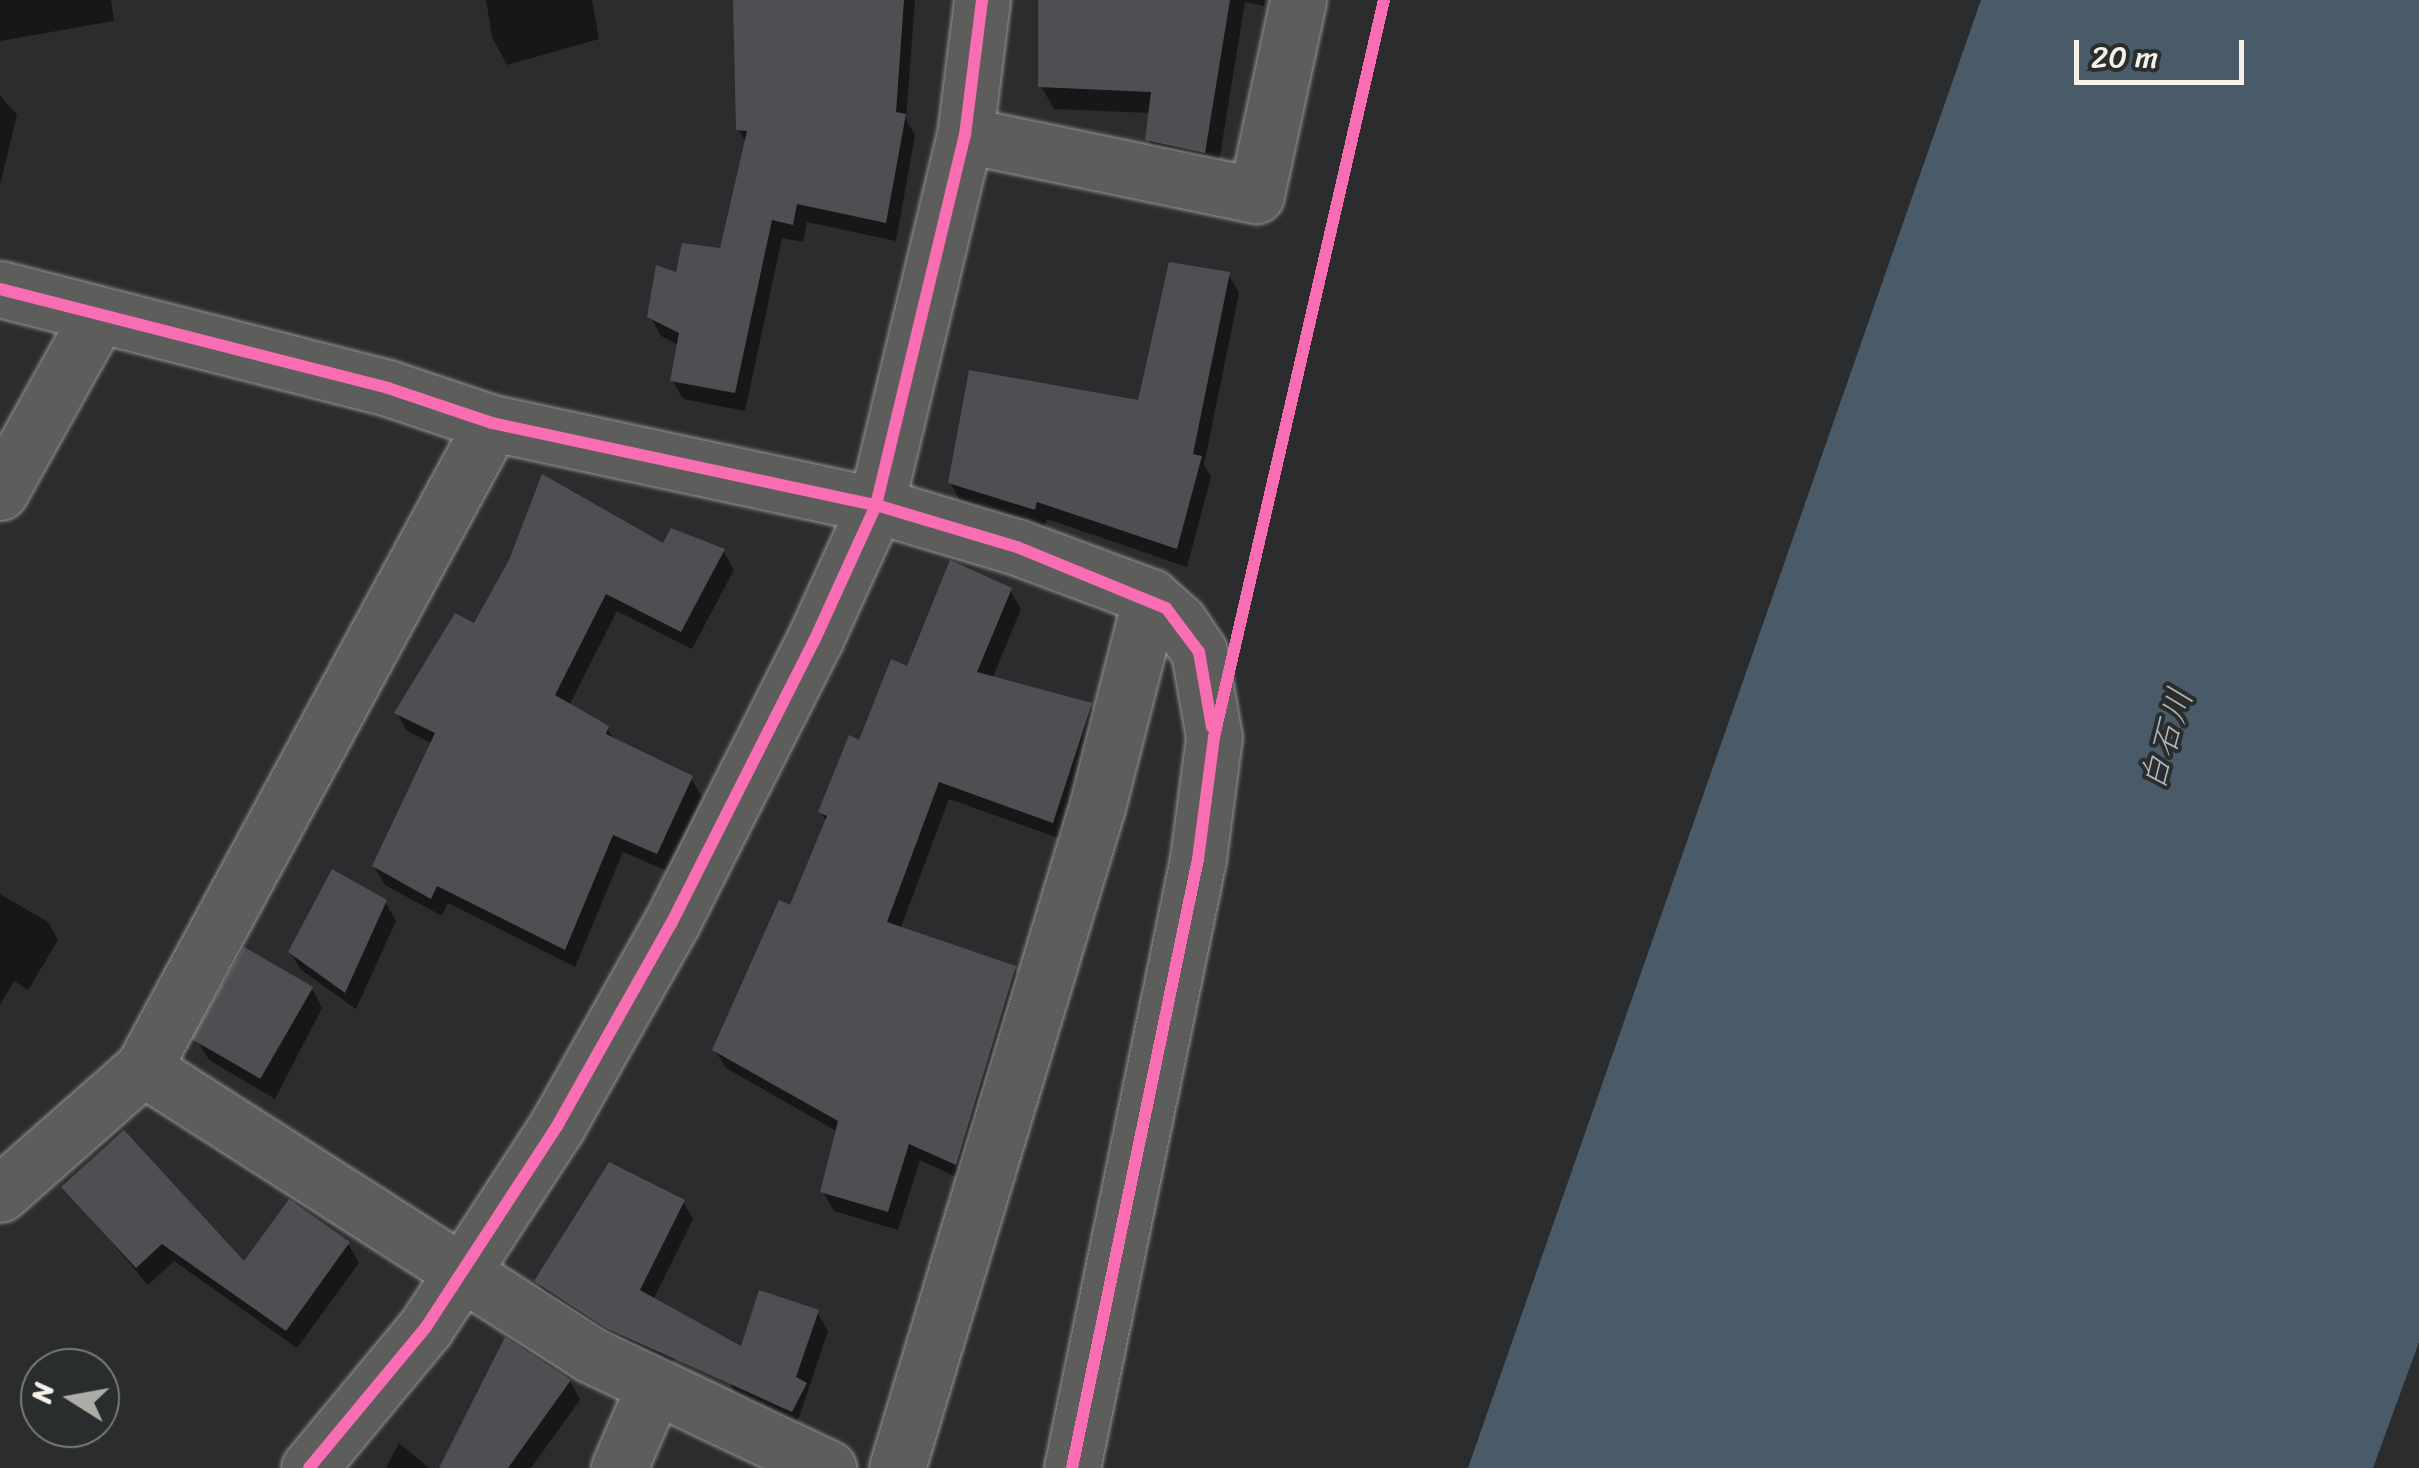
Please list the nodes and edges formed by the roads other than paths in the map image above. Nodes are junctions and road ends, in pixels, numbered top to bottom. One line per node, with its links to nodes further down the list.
1 (982, 0): 3 (street)
2 (1298, 0): 3 (street)
3 (965, 135): 8 (street)
4 (0, 289): 5 (street)
5 (98, 316): 6 (street); 7 (street)
6 (492, 423): 8 (street); 10 (street)
7 (0, 492)
8 (876, 506): 9 (street); 12 (street)
9 (1152, 597): 17 (street); 18 (street)
10 (143, 1068): 11 (street); 12 (street)
11 (0, 1194)
12 (464, 1273): 13 (street); 14 (street)
13 (653, 1389): 15 (street); 16 (street)
14 (309, 1468)
15 (619, 1468)
16 (828, 1468)
17 (897, 1468)
18 (1072, 1468)

